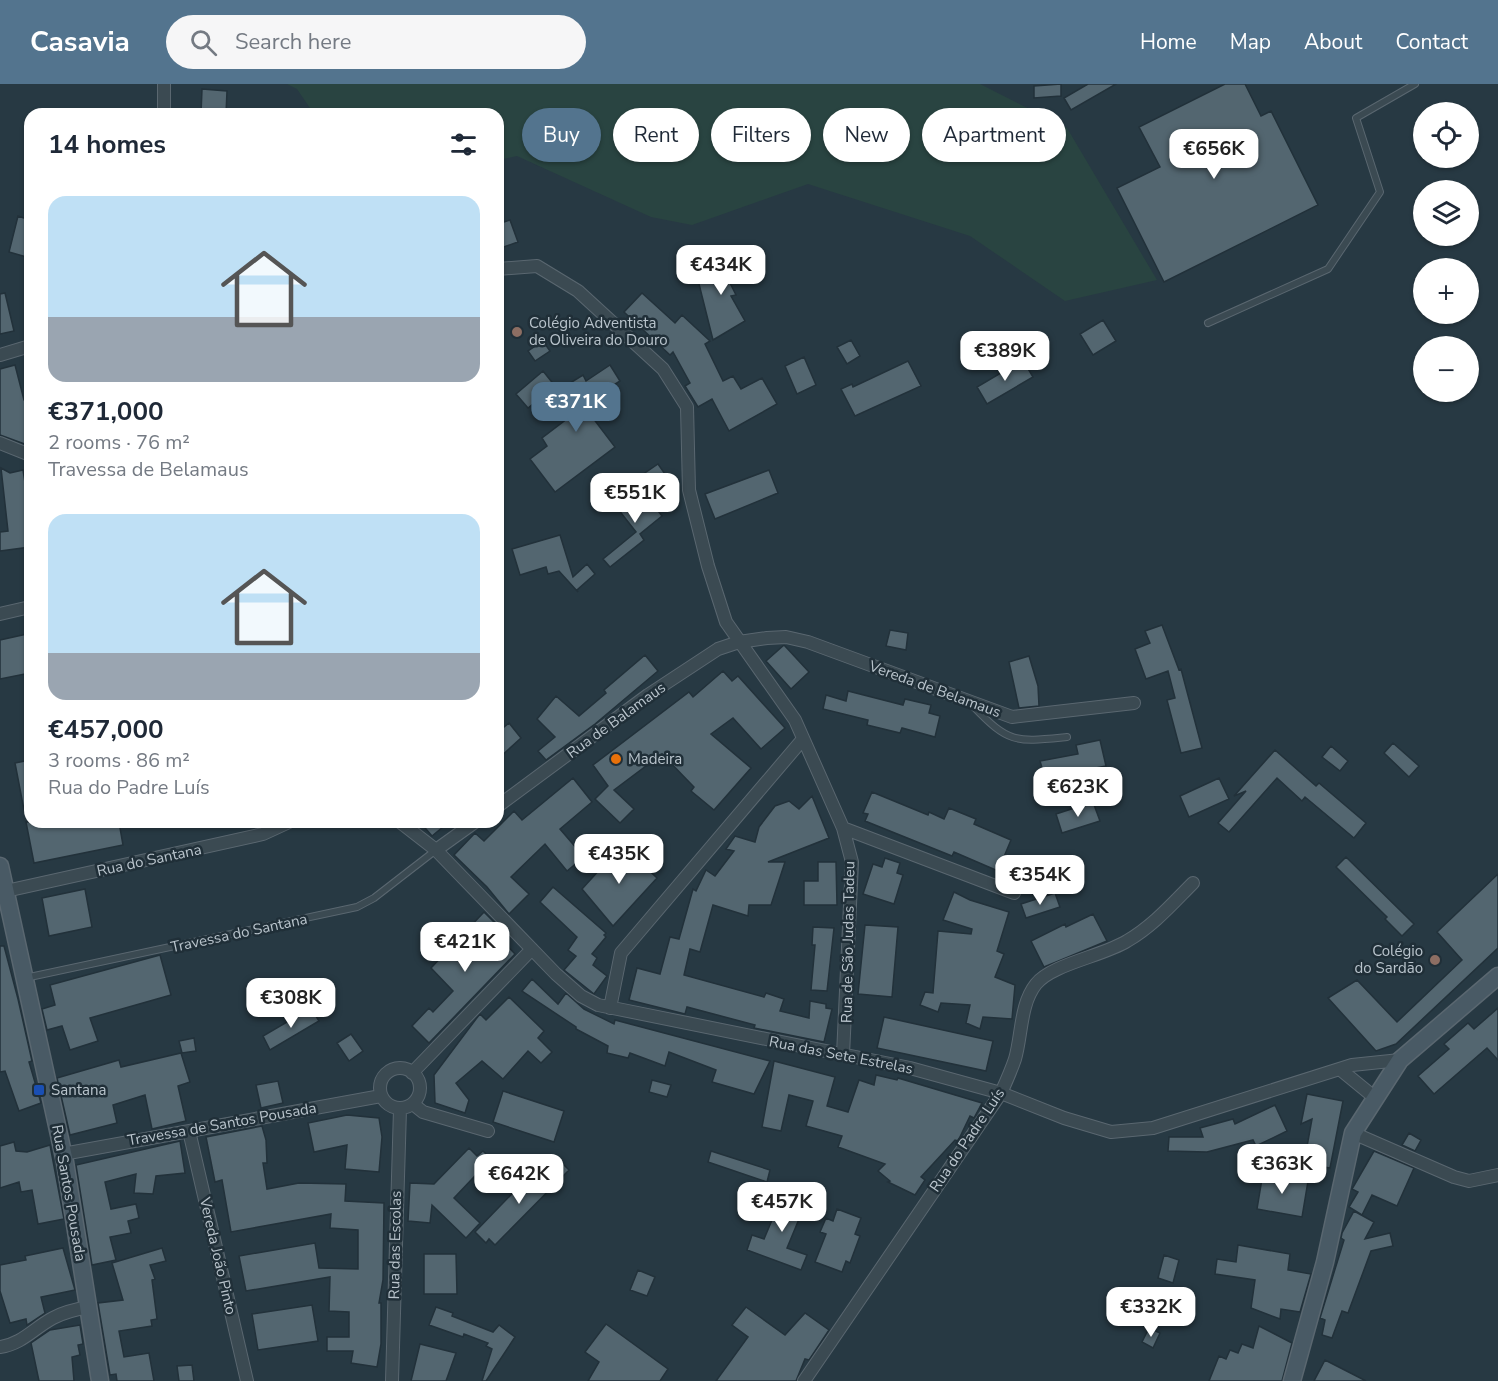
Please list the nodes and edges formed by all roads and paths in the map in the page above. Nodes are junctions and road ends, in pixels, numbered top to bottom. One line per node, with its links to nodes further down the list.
1 (164, 84): 3 (street)
2 (1415, 84): 5 (lane)
3 (164, 108)
4 (504, 269): 12 (street, Rua de São Judas Tadeu)
5 (1208, 323)
6 (24, 348): 7 (street)
7 (0, 355)
8 (0, 443): 9 (street)
9 (24, 453)
10 (24, 608): 11 (street)
11 (0, 614)
12 (740, 642): 13 (street, Vereda de Belamaus); 16 (street, Rua de São Judas Tadeu); 17 (street, Rua de Balamaus)
13 (968, 701): 14 (street, Vereda de Belamaus); 15 (lane)
14 (1134, 703)
15 (1067, 737)
16 (803, 739): 21 (street, Rua de São Judas Tadeu); 30 (street)
17 (504, 802)
18 (276, 828): 25 (street, Rua do Santana)
19 (408, 828): 22 (street, Rua das Sete Estrelas)
20 (467, 828): 22 (street)
21 (843, 828): 26 (street); 31 (street, Rua de São Judas Tadeu)
22 (436, 850): 27 (street, Rua das Sete Estrelas); 29 (lane, Travessa do Santana)
23 (0, 866): 25 (street, Rua Santos Pousada)
24 (1192, 883): 35 (street, Rua do Padre Luís)
25 (6, 891): 29 (street, Rua Santos Pousada)
26 (1014, 893)
27 (532, 949): 30 (street, Rua das Sete Estrelas); 34 (street)
28 (1498, 976): 32 (street)
29 (24, 978): 43 (street, Rua Santos Pousada)
30 (610, 1008): 31 (street, Rua das Sete Estrelas)
31 (843, 1055): 35 (street, Rua das Sete Estrelas)
32 (1400, 1060): 33 (street, Rua das Sete Estrelas); 37 (street)
33 (1341, 1070): 35 (street, Rua das Sete Estrelas); 37 (street)
34 (412, 1073): 36 (street); 38 (street)
35 (1001, 1093): 50 (street, Rua do Padre Luís)
36 (381, 1096): 39 (street); 40 (street, Travessa de Santos Pousada)
37 (1374, 1097): 42 (street)
38 (413, 1104): 39 (street); 41 (street)
39 (400, 1108): 49 (street, Rua das Escolas)
40 (189, 1131): 43 (street, Travessa de Santos Pousada); 48 (street, Vereda João Pinto)
41 (488, 1131)
42 (1353, 1132): 44 (street); 51 (street)
43 (63, 1154): 45 (street, Rua Santos Pousada)
44 (1498, 1175)
45 (89, 1306): 46 (street); 47 (street, Rua Santos Pousada)
46 (0, 1347)
47 (100, 1381)
48 (247, 1381)
49 (392, 1381)
50 (804, 1381)
51 (1292, 1381)

